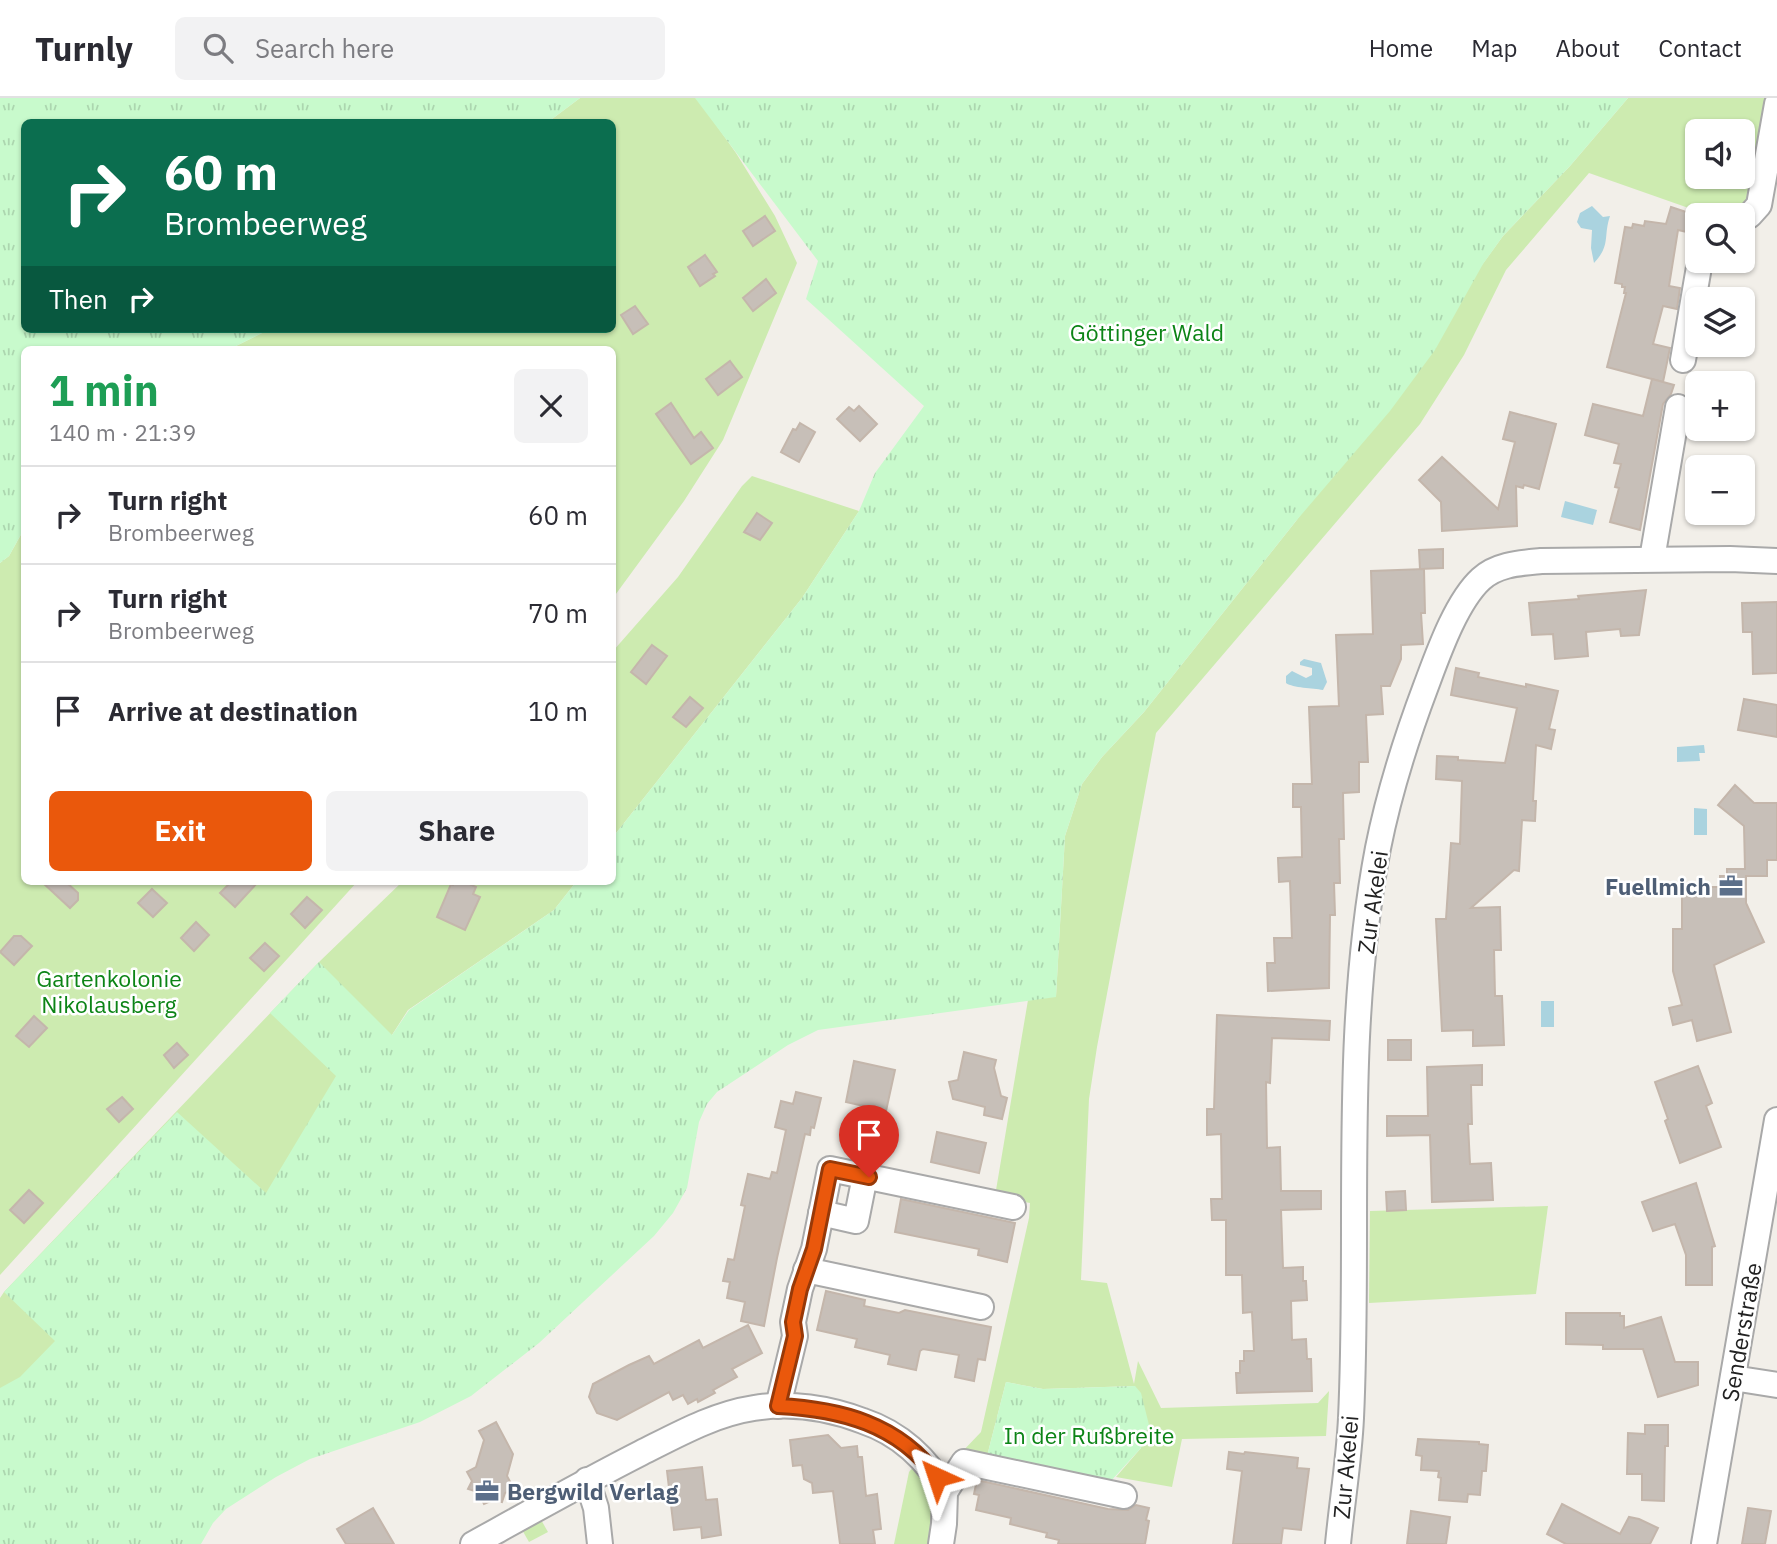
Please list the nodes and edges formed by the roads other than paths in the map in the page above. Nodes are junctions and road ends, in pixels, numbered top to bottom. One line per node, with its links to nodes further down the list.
1 (1777, 104): 2 (street)
2 (1755, 209)
3 (1698, 273): 4 (street)
4 (1683, 360)
5 (1678, 407): 6 (street)
6 (1652, 559): 7 (street, Zur Akelei); 23 (street, Zur Akelei)
7 (1777, 561)
8 (1777, 1120): 14 (street, Senderstraße)
9 (865, 1176): 10 (street); 11 (street); 11 (street)
10 (1013, 1207)
11 (821, 1213): 12 (street)
12 (806, 1270): 13 (street); 16 (street)
13 (981, 1307)
14 (1733, 1378): 15 (street); 24 (street, Senderstraße)
15 (1777, 1385)
16 (778, 1406): 17 (street); 18 (street)
17 (587, 1480): 20 (street); 21 (street)
18 (944, 1492): 19 (street); 22 (street)
19 (1124, 1496)
20 (473, 1544)
21 (600, 1544)
22 (940, 1544)
23 (1338, 1544)
24 (1704, 1544)

